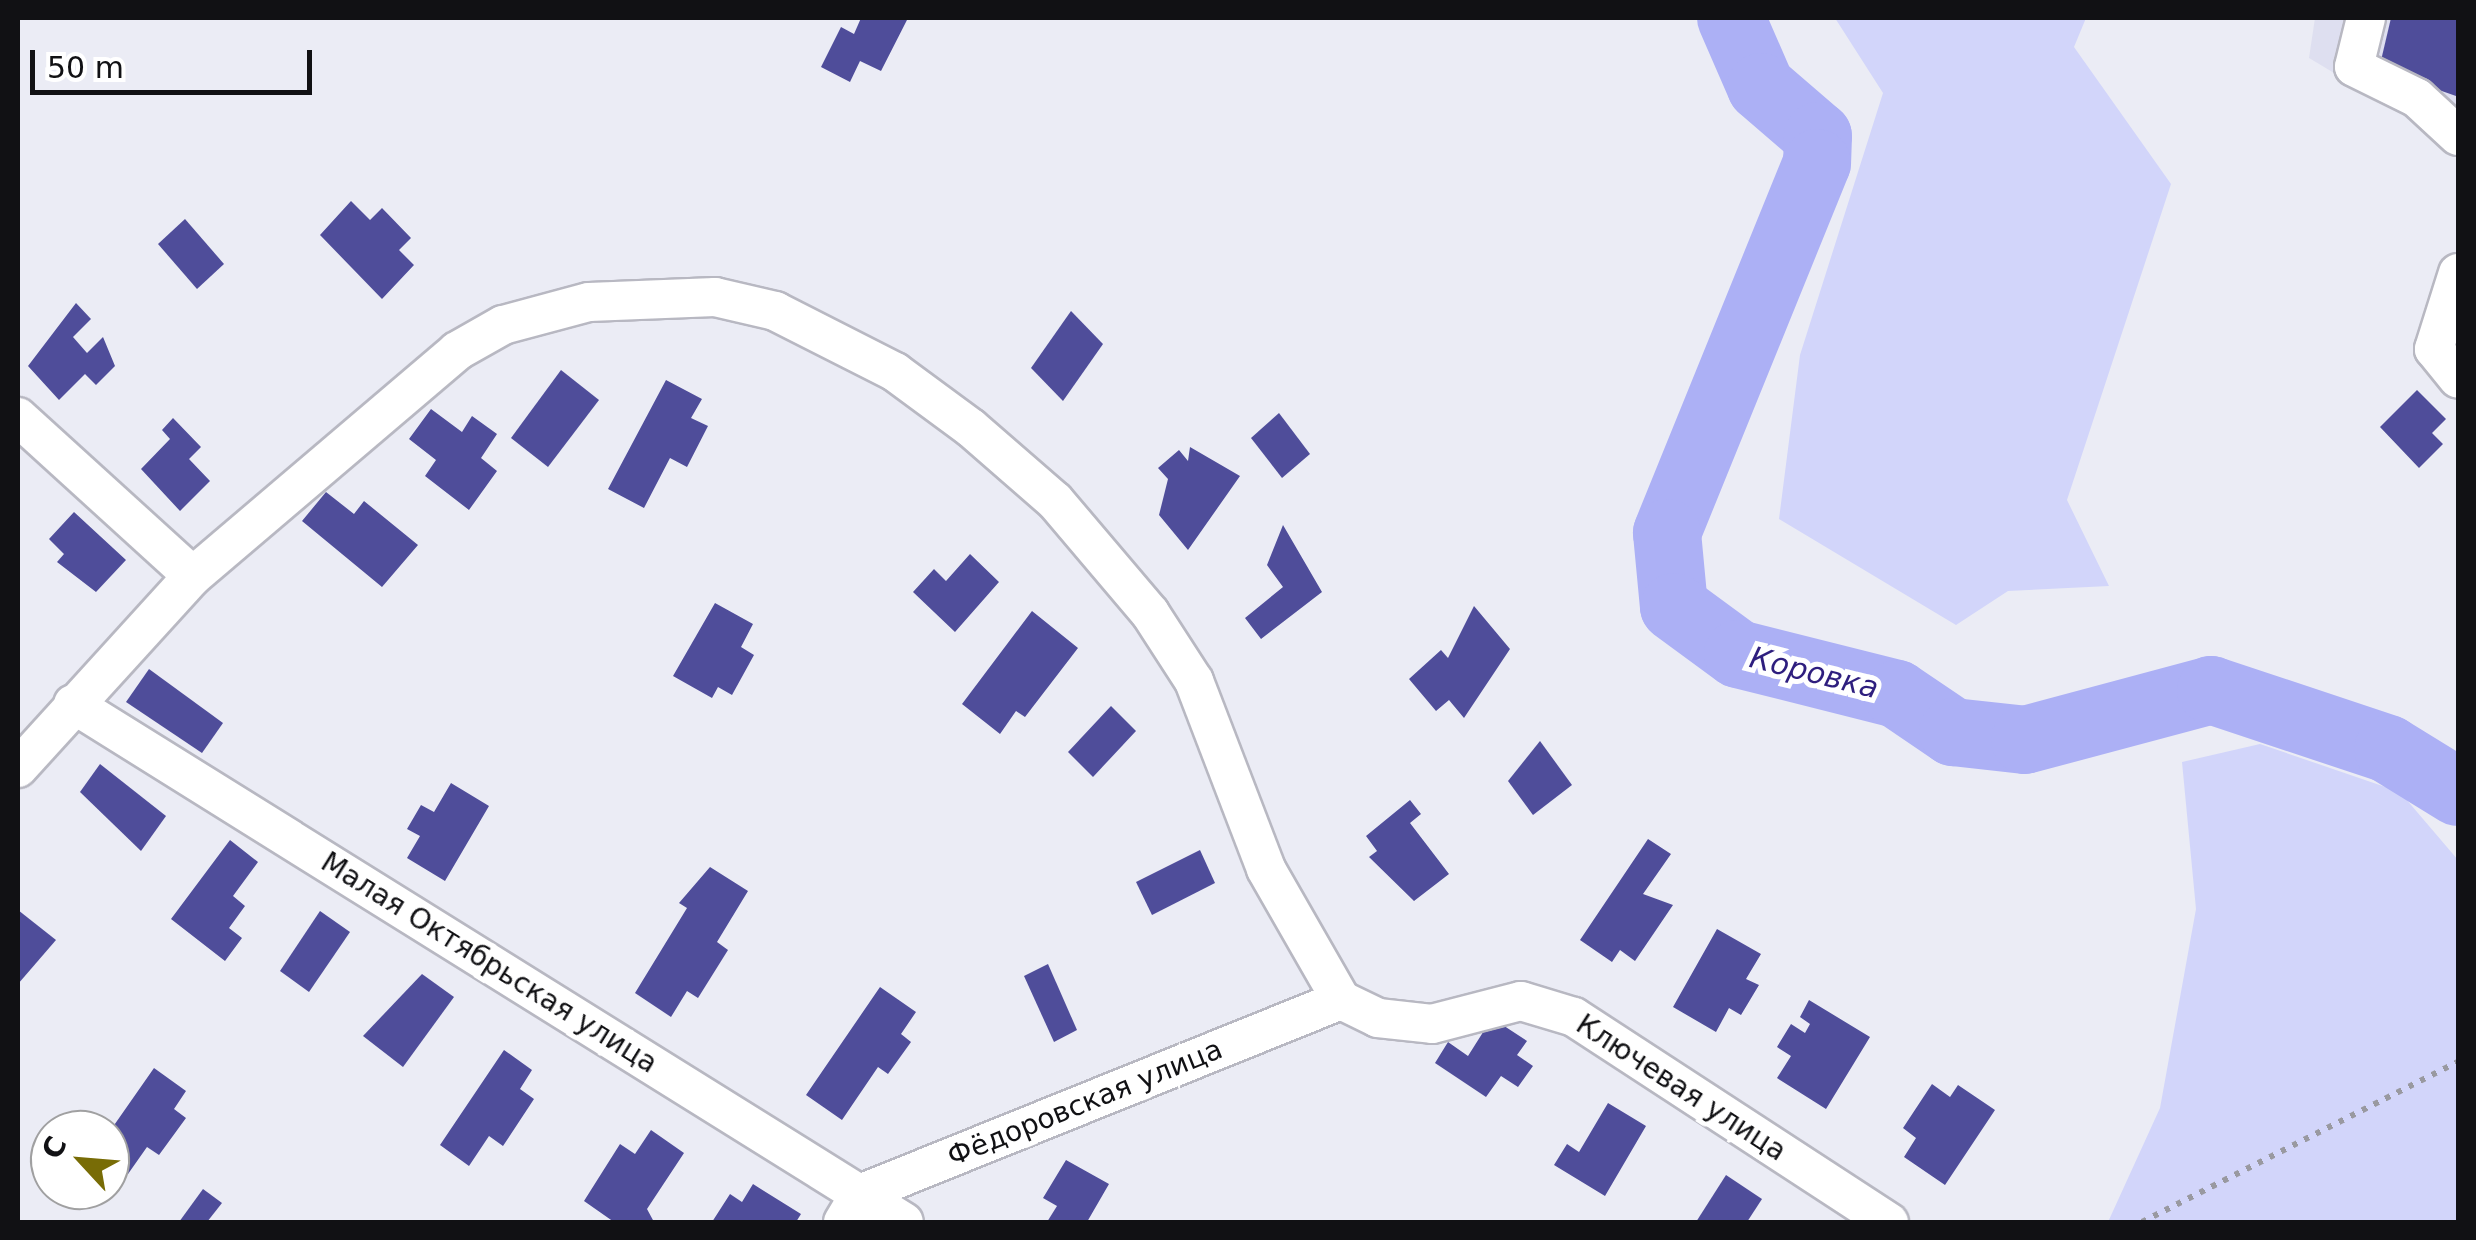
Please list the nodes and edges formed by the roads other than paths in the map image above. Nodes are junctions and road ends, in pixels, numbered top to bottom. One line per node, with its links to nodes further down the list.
1 (2366, 18): 2 (street)
2 (2458, 136)
3 (2458, 272): 4 (street)
4 (2458, 380)
5 (18, 416): 6 (street)
6 (194, 576): 7 (street); 9 (street)
7 (73, 704): 8 (street); 10 (street, Малая Октябрьская улица)
8 (18, 768)
9 (1341, 1000): 10 (street, Фёдоровская улица); 12 (street, Ключевая улица)
10 (852, 1208): 11 (street, Малая Октябрьская улица)
11 (904, 1222)
12 (1889, 1222)

